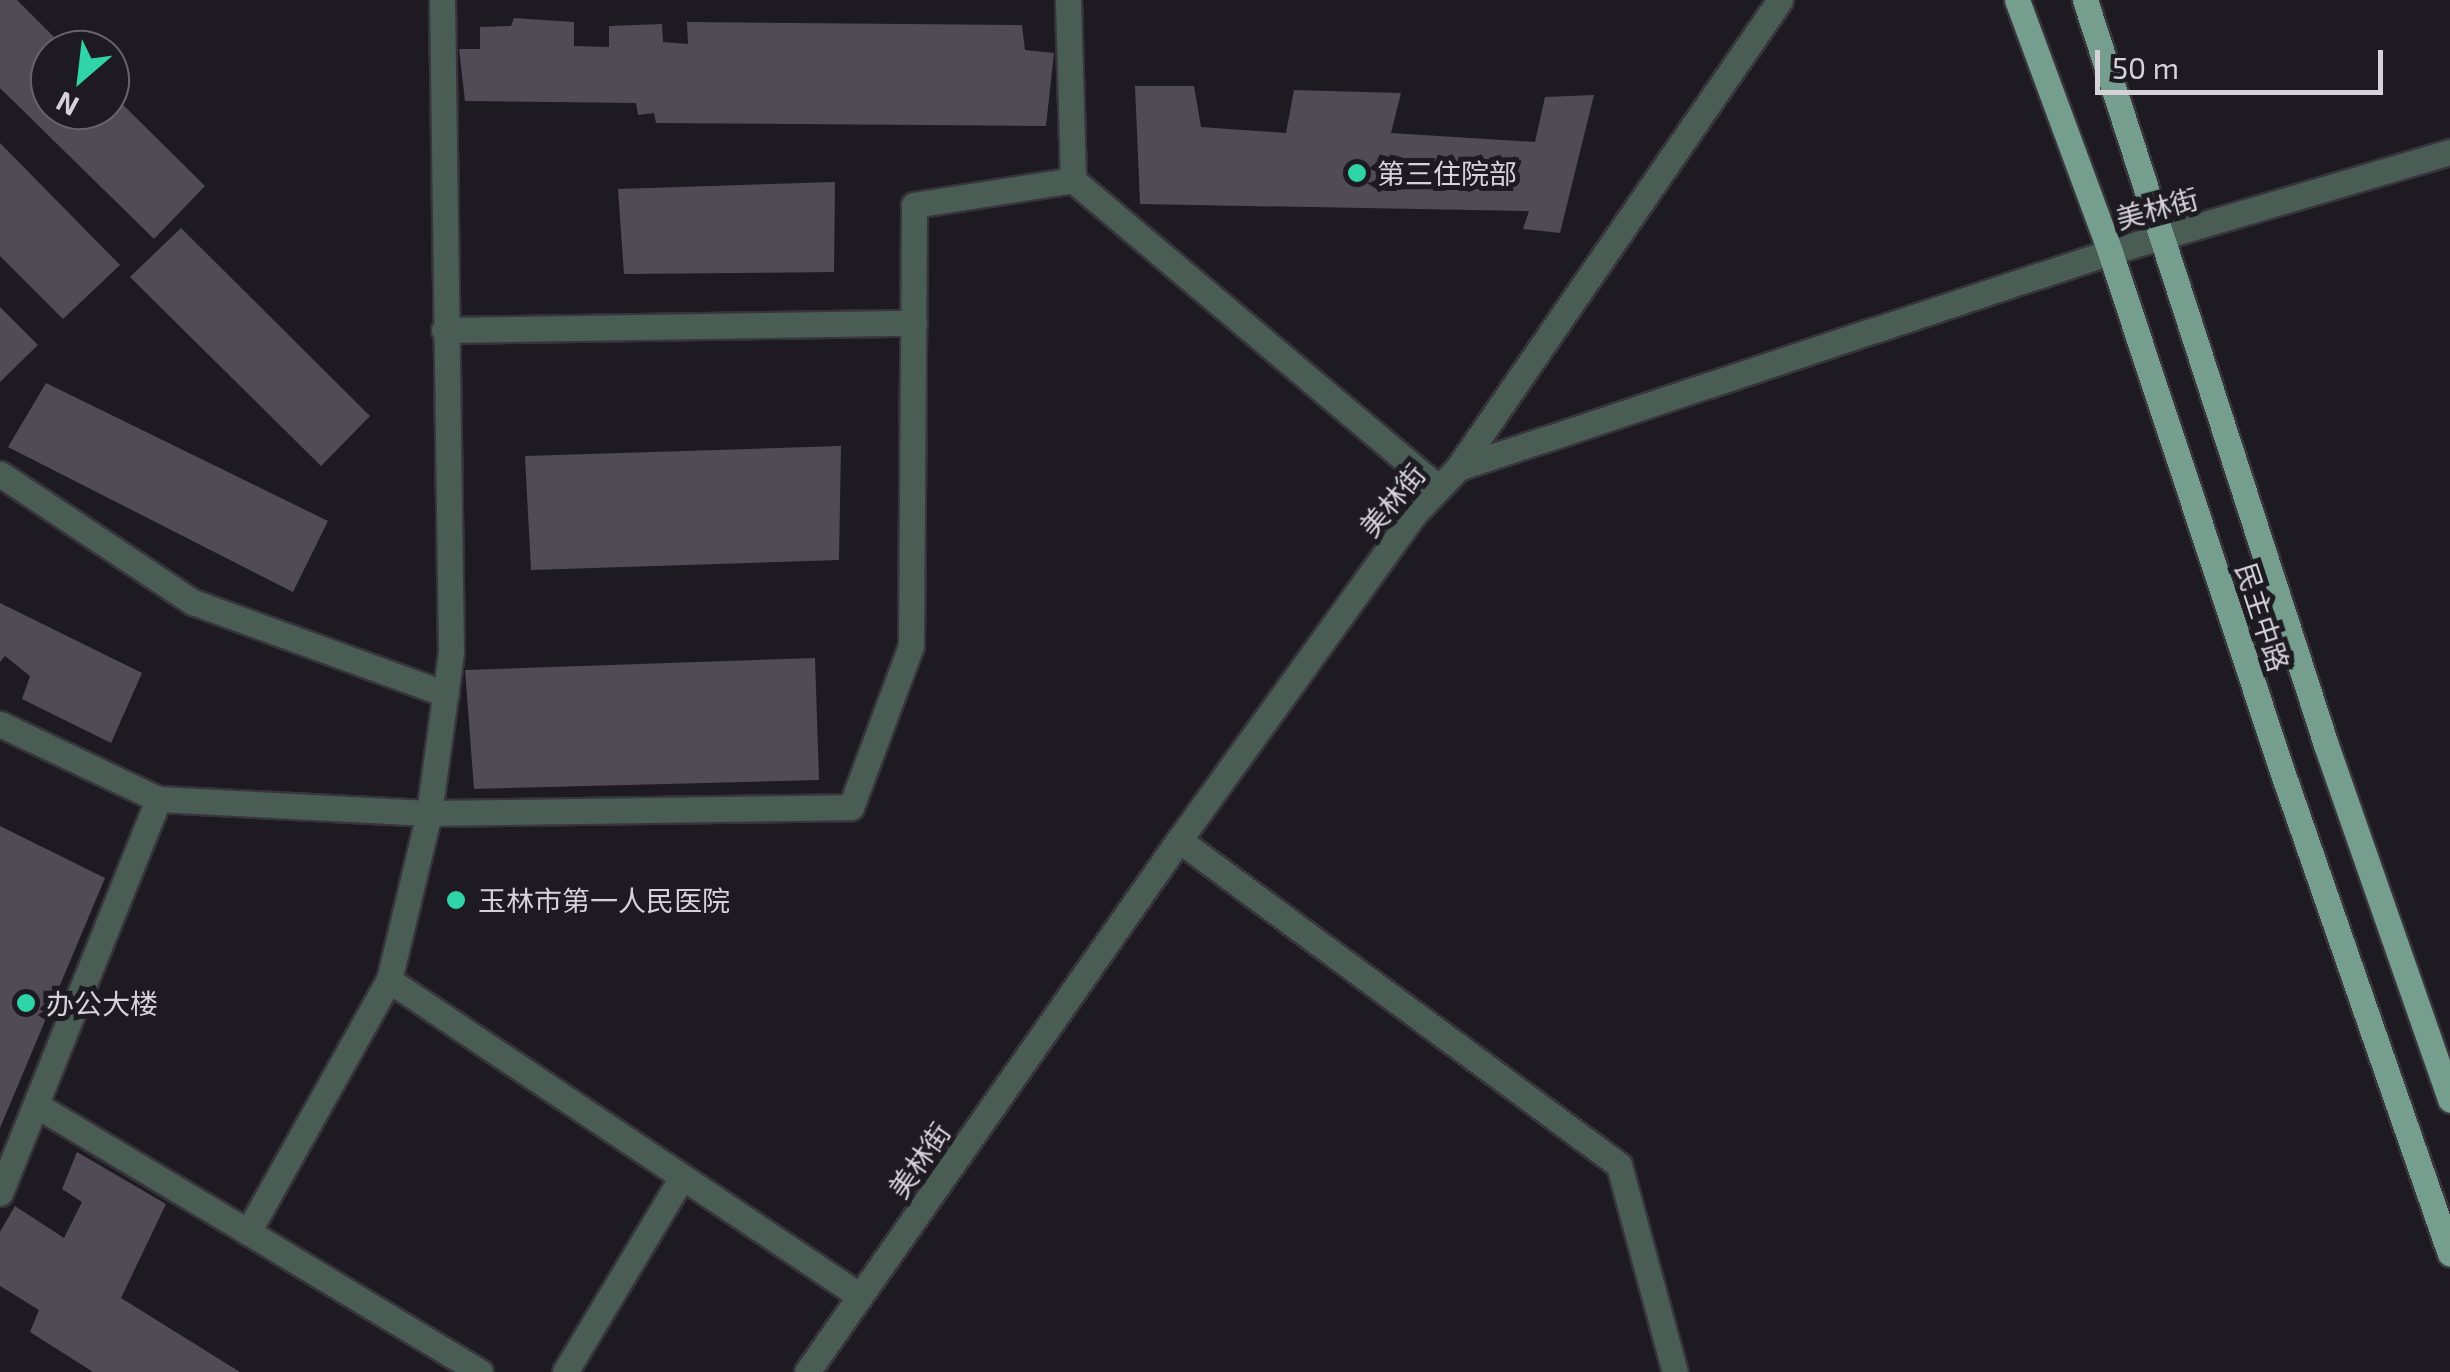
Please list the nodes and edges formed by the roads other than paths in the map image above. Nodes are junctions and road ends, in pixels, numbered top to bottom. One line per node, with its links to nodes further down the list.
1 (442, 0): 11 (street)
2 (1068, 0): 7 (street)
3 (1780, 0): 12 (street)
4 (2018, 0): 9 (main road, 民主中路)
5 (2085, 0): 8 (main road, 民主中路)
6 (2450, 152): 8 (street, 美林街)
7 (1073, 180): 10 (street); 14 (street)
8 (2163, 239): 9 (street, 美林街); 21 (main road, 民主中路)
9 (2110, 252): 12 (street, 美林街); 26 (main road, 民主中路)
10 (914, 323): 11 (street); 18 (street)
11 (444, 330): 15 (street)
12 (1458, 468): 14 (street, 美林街)
13 (0, 474): 15 (street)
14 (1439, 488): 19 (street, 美林街)
15 (446, 694): 18 (street)
16 (0, 724): 17 (street)
17 (158, 799): 18 (street); 22 (street)
18 (430, 813): 20 (street)
19 (1179, 840): 27 (street, 美林街); 31 (street)
20 (390, 980): 23 (street); 25 (street)
21 (2450, 1100)
22 (36, 1104): 24 (street); 25 (street)
23 (682, 1177): 27 (street); 29 (street)
24 (0, 1193)
25 (248, 1232): 28 (street)
26 (2450, 1254)
27 (860, 1296): 30 (street, 美林街)
28 (480, 1372)
29 (564, 1372)
30 (807, 1372)
31 (1675, 1372)

